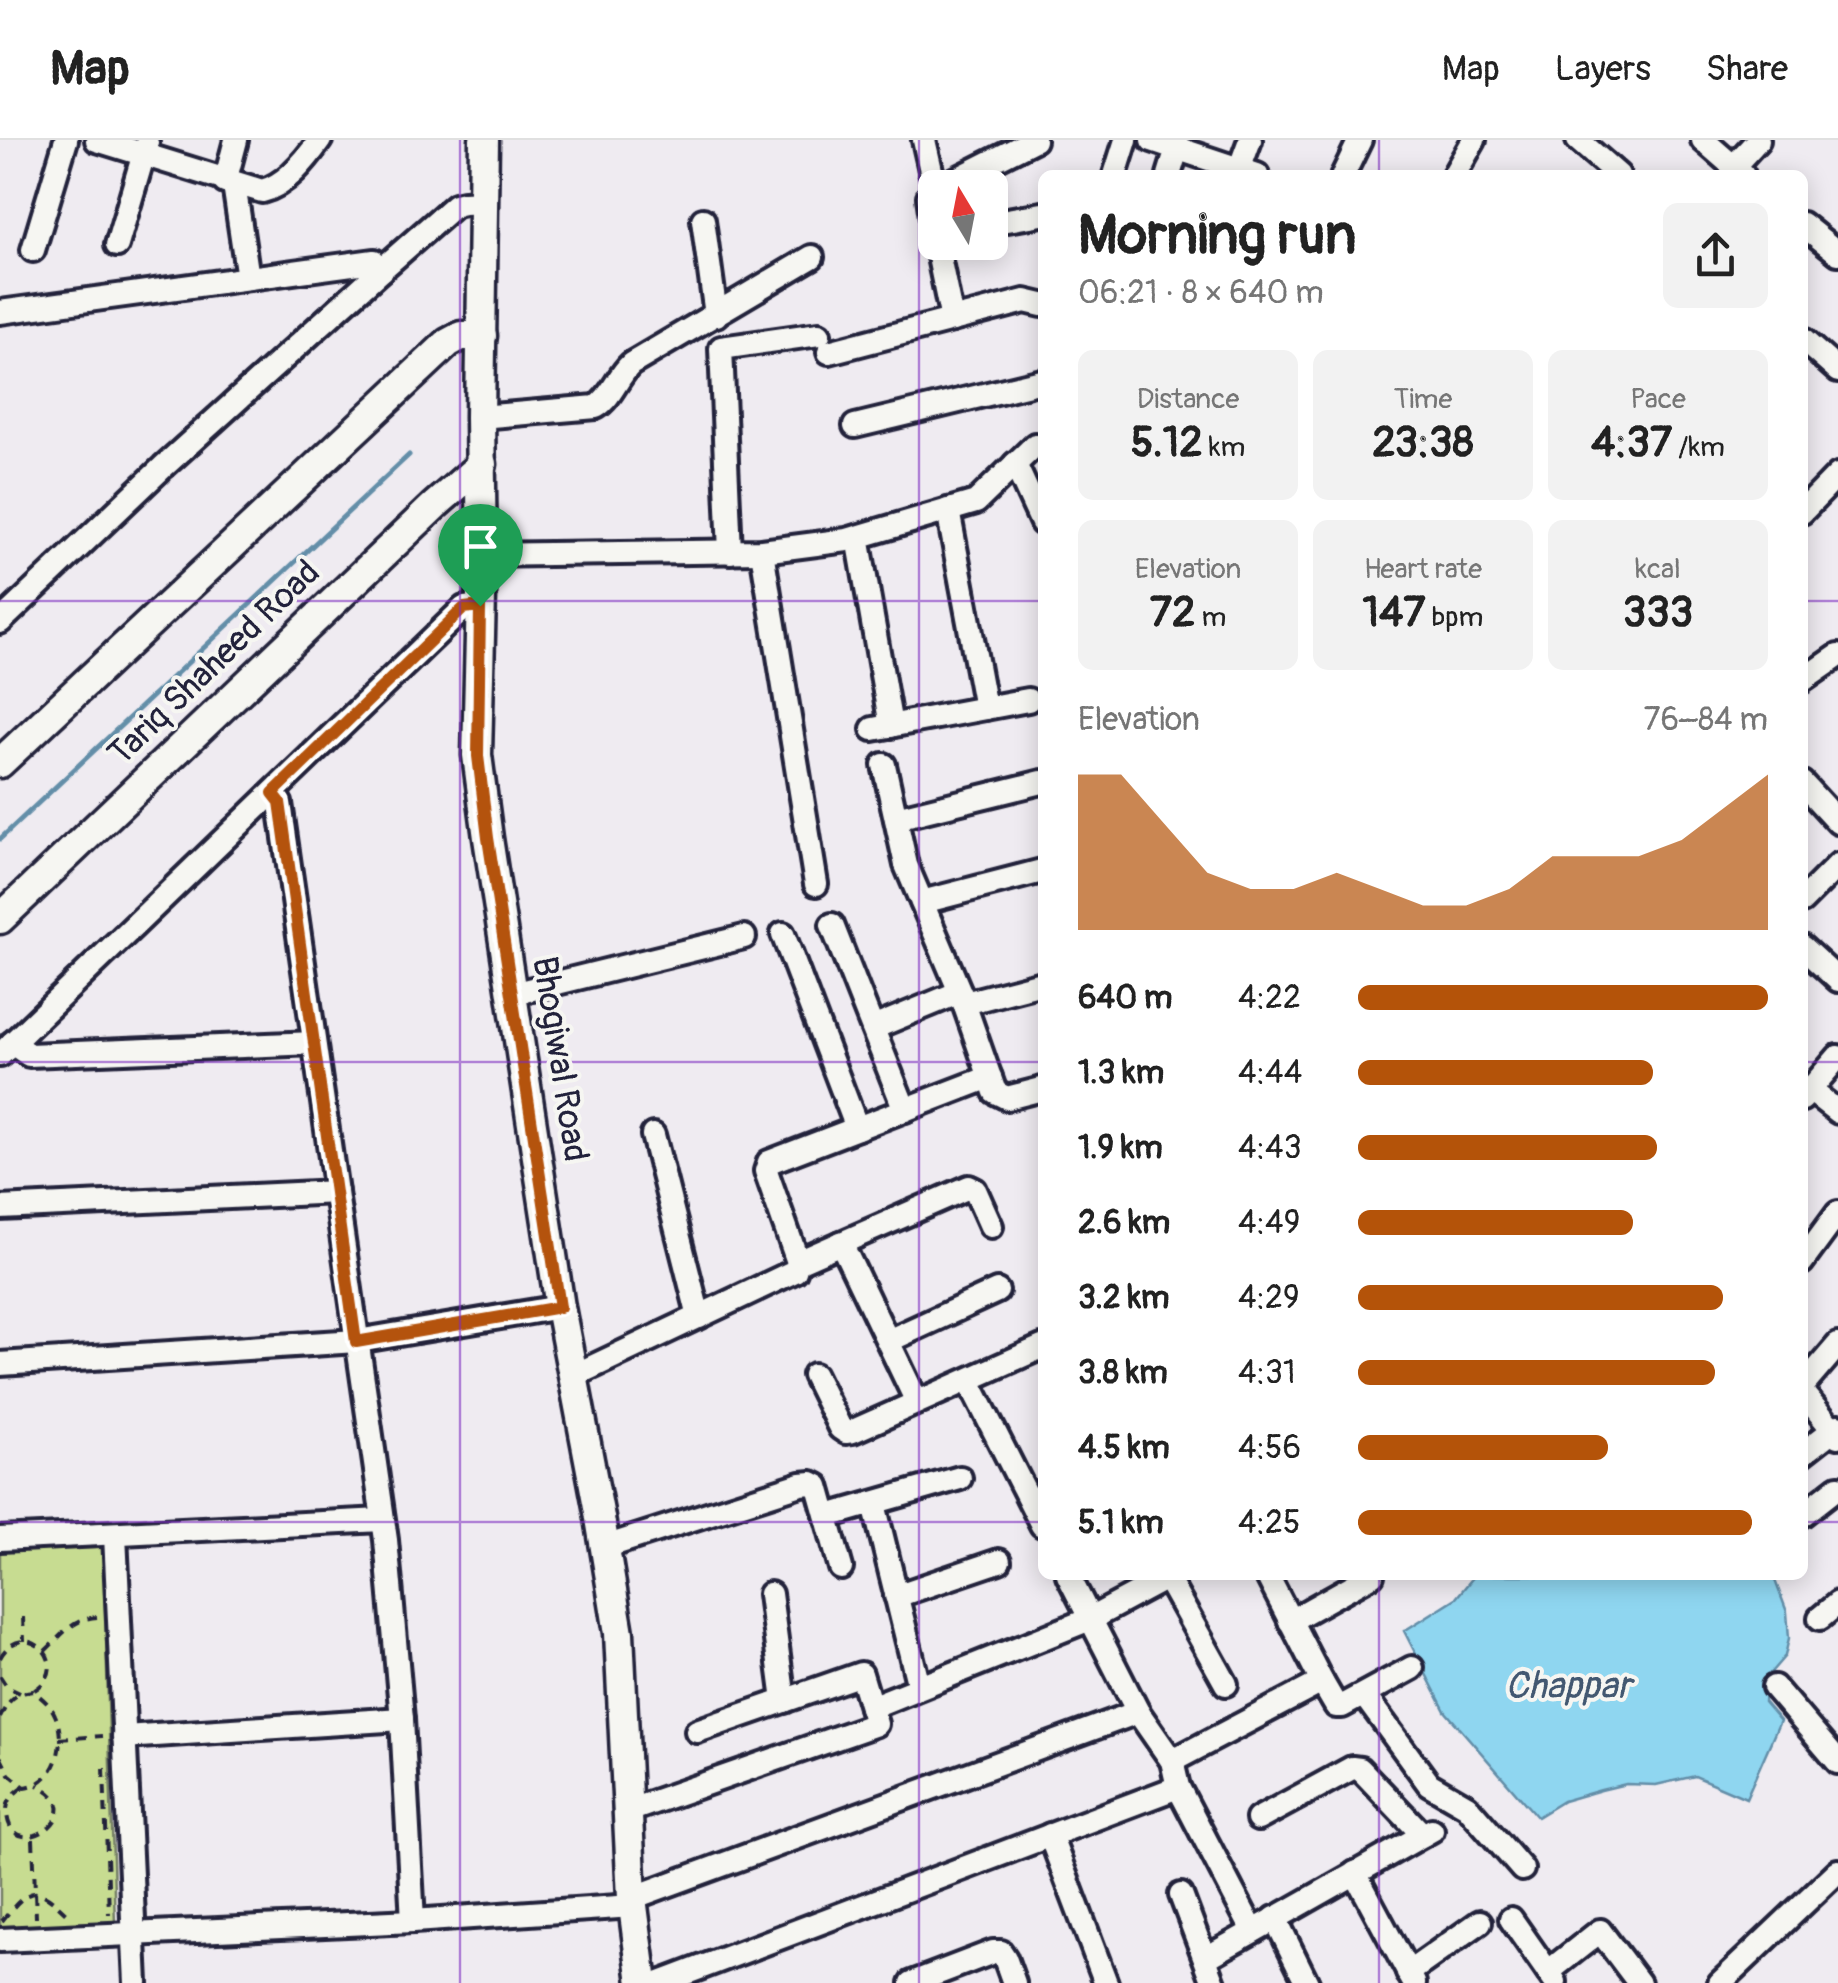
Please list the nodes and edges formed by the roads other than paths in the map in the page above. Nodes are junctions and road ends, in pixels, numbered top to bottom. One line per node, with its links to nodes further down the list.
1 (66, 140): 35 (street)
2 (97, 140): 16 (street)
3 (236, 140): 28 (street)
4 (320, 140): 28 (street)
5 (484, 140): 29 (main road, Bhogiwal Road)
6 (924, 140): 17 (street)
7 (1034, 140): 18 (street)
8 (1126, 140): 19 (street)
9 (1250, 140): 22 (street)
10 (1360, 140): 23 (street)
11 (1474, 140): 24 (street)
12 (1578, 140): 25 (street)
13 (1703, 140): 26 (street)
14 (1758, 140): 27 (street)
15 (1168, 144): 20 (street); 21 (street)
16 (146, 148): 28 (street); 34 (street)
17 (932, 170)
18 (973, 170)
19 (1117, 170)
20 (1169, 170)
21 (1236, 170)
22 (1245, 170)
23 (1345, 170)
24 (1457, 170)
25 (1612, 170)
26 (1737, 170)
27 (1739, 170)
28 (229, 183): 40 (street)
29 (483, 202): 39 (street); 45 (main road, Bhogiwal Road)
30 (1038, 215): 32 (street)
31 (702, 220): 43 (street)
32 (1008, 220)
33 (1808, 229): 36 (street)
34 (117, 245)
35 (33, 250)
36 (1838, 253)
37 (812, 257): 43 (street)
38 (940, 260): 44 (street)
39 (381, 270): 40 (street); 63 (street)
40 (248, 278): 42 (street)
41 (1038, 304): 44 (street)
42 (0, 312)
43 (716, 315): 49 (street)
44 (952, 320): 60 (street)
45 (482, 336): 49 (main road, Bhogiwal Road); 68 (main road, Tariq Shaheed Road)
46 (1808, 344): 47 (street)
47 (1838, 370)
48 (1038, 382): 50 (street)
49 (480, 417): 52 (main road, Bhogiwal Road)
50 (855, 426)
51 (1038, 445): 53 (street)
52 (482, 464): 61 (main road, Bhogiwal Road); 80 (main road, Tariq Shaheed Road)
53 (1015, 464): 56 (street); 57 (street)
54 (1838, 476): 55 (street)
55 (1808, 506)
56 (948, 510): 58 (street); 67 (street)
57 (1038, 514)
58 (858, 536): 59 (street); 67 (street)
59 (762, 551): 60 (street); 77 (street)
60 (730, 552): 61 (street)
61 (482, 555): 62 (main road, Bhogiwal Road)
62 (480, 606): 72 (street); 87 (main road, Bhogiwal Road)
63 (0, 622)
64 (1838, 656): 65 (street)
65 (1808, 677)
66 (1028, 700): 67 (street)
67 (985, 708)
68 (0, 762)
69 (884, 765): 73 (street)
70 (1038, 783): 73 (street)
71 (1808, 790): 74 (street)
72 (273, 793): 90 (street); 91 (street)
73 (896, 818): 79 (street)
74 (1838, 822)
75 (1838, 866): 78 (street)
76 (1038, 872): 79 (street)
77 (816, 884)
78 (1808, 895)
79 (922, 902): 88 (street)
80 (0, 919)
81 (832, 925): 89 (street)
82 (784, 934): 99 (street)
83 (744, 938): 87 (street)
84 (1808, 952): 85 (street)
85 (1838, 980)
86 (1038, 983): 88 (street)
87 (512, 994): 109 (main road, Bhogiwal Road)
88 (962, 998): 89 (street); 93 (street)
89 (873, 1028): 97 (street)
90 (314, 1043): 91 (street); 101 (street)
91 (6, 1049)
92 (1838, 1057): 95 (street)
93 (990, 1077): 94 (street); 97 (street)
94 (1038, 1090)
95 (1808, 1092)
96 (1808, 1095): 98 (street)
97 (905, 1110): 99 (street)
98 (1838, 1112)
99 (857, 1128): 107 (street)
100 (653, 1135): 110 (street)
101 (336, 1192): 102 (street); 111 (street)
102 (0, 1208)
103 (1838, 1213): 106 (street)
104 (992, 1226): 105 (street)
105 (841, 1243): 107 (street); 112 (street)
106 (1808, 1254)
107 (798, 1262): 110 (street)
108 (997, 1290): 112 (street)
109 (560, 1307): 111 (street); 117 (main road, Bhogiwal Road)
110 (699, 1317): 117 (street)
111 (356, 1342): 115 (street); 130 (street)
112 (888, 1342): 121 (street)
113 (1838, 1345): 119 (street)
114 (1038, 1350): 118 (street)
115 (0, 1364)
116 (814, 1375): 121 (street)
117 (573, 1376): 133 (main road, Bhogiwal Road)
118 (969, 1381): 121 (street); 129 (street)
119 (1808, 1382)
120 (1808, 1397): 122 (street)
121 (917, 1402)
122 (1836, 1431): 123 (street)
123 (1808, 1450)
124 (960, 1478): 126 (street)
125 (1838, 1487): 127 (street)
126 (874, 1504): 128 (street); 142 (street)
127 (1808, 1510)
128 (828, 1516): 133 (street); 135 (street)
129 (1038, 1517)
130 (382, 1520): 131 (street); 154 (street)
131 (115, 1535): 132 (street); 156 (street)
132 (0, 1539)
133 (605, 1547): 160 (main road, Bhogiwal Road)
134 (999, 1560): 142 (street)
135 (841, 1568)
136 (1070, 1580): 143 (street)
137 (1163, 1580): 143 (street)
138 (1172, 1580): 147 (street)
139 (1270, 1580): 144 (street)
140 (1363, 1580): 144 (street)
141 (770, 1594): 151 (street)
142 (896, 1596): 148 (street)
143 (1090, 1619): 148 (street); 153 (street)
144 (1290, 1620): 146 (street)
145 (1412, 1668): 150 (street)
146 (1322, 1682): 150 (street); 157 (street)
147 (1226, 1684)
148 (919, 1687): 152 (street)
149 (1774, 1687): 158 (street)
150 (1364, 1695): 163 (street)
151 (784, 1701): 152 (street); 155 (street)
152 (871, 1706): 160 (street)
153 (1138, 1712): 157 (street); 167 (street)
154 (402, 1719): 156 (street); 170 (street)
155 (698, 1730)
156 (113, 1737): 173 (street)
157 (1172, 1761): 159 (street)
158 (1838, 1762)
159 (1178, 1787): 162 (street); 172 (street)
160 (628, 1811): 167 (main road, Bhogiwal Road)
161 (1258, 1820): 164 (street)
162 (1050, 1835): 181 (street); 184 (street)
163 (1522, 1868)
164 (1355, 1874): 168 (street); 177 (street)
165 (1837, 1875): 176 (street)
166 (1181, 1895): 175 (street)
167 (633, 1902): 170 (street); 180 (main road, Bhogiwal Road)
168 (1276, 1918): 172 (street); 186 (street)
169 (1511, 1920): 178 (street)
170 (413, 1921): 173 (street)
171 (1480, 1922): 177 (street)
172 (1253, 1930): 175 (street)
173 (134, 1932): 174 (street); 179 (street)
174 (0, 1940)
175 (1206, 1958): 185 (street)
176 (1747, 1973): 188 (street)
177 (1411, 1978)
178 (1552, 1978): 187 (street)
179 (136, 1983)
180 (643, 1983)
181 (660, 1983)
182 (912, 1983): 183 (street)
183 (1014, 1983)
184 (1106, 1983)
185 (1214, 1983)
186 (1307, 1983)
187 (1639, 1983)
188 (1720, 1983)

